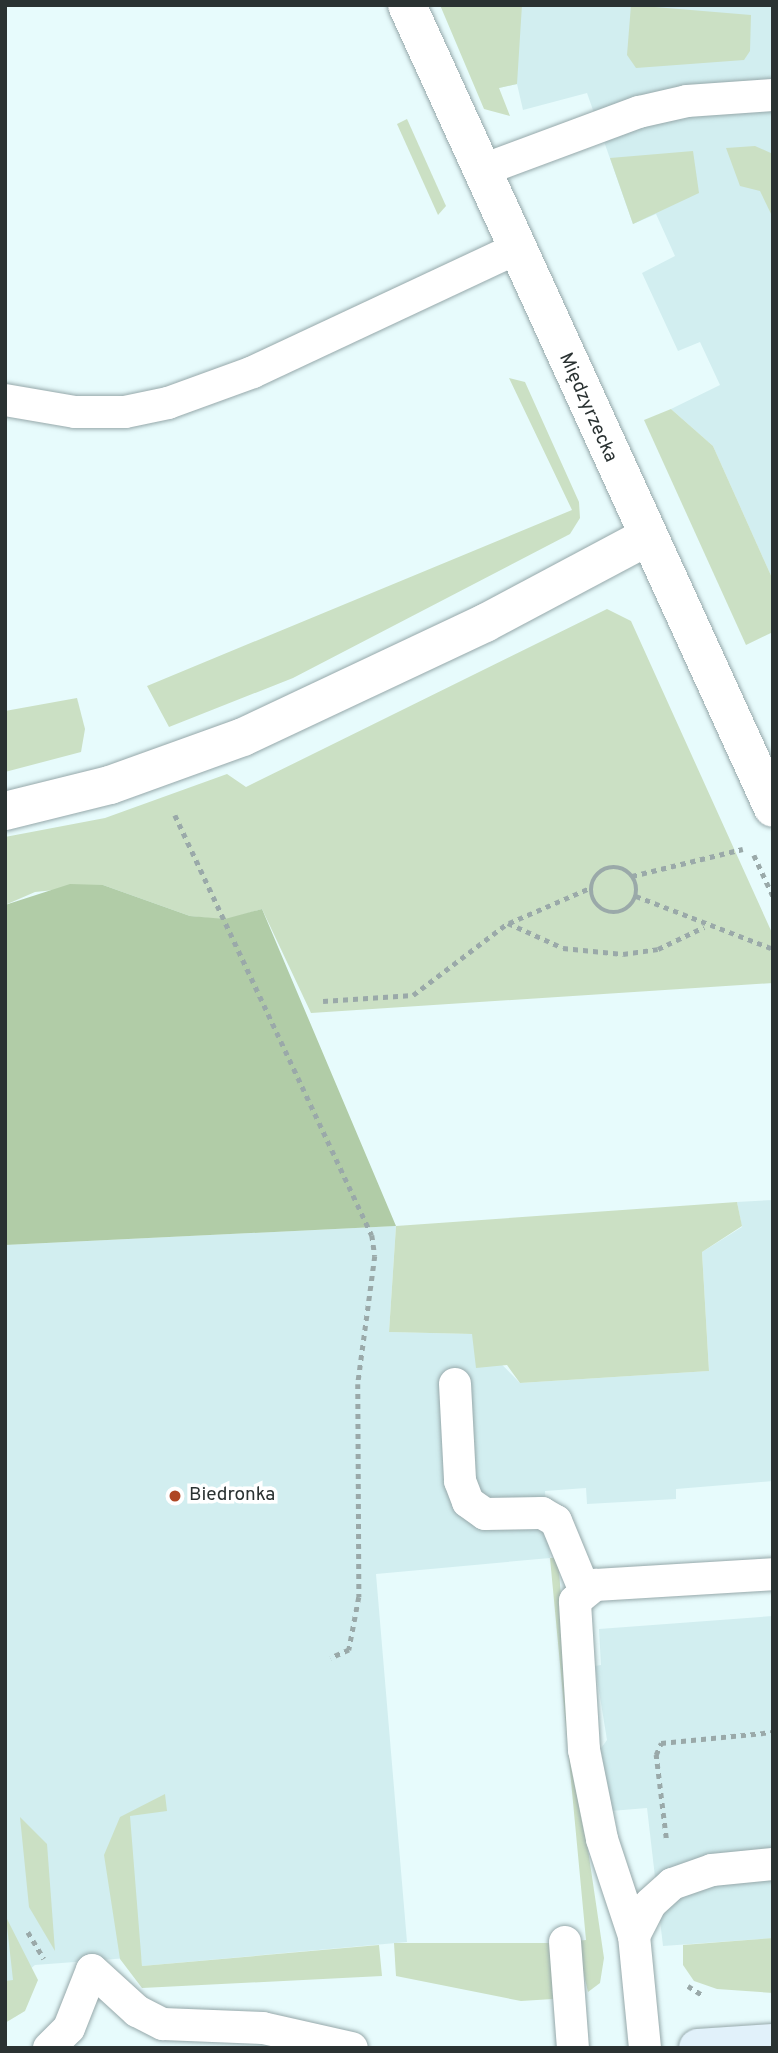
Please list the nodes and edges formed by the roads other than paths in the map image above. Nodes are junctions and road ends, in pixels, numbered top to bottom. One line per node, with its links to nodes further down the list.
1 (407, 5): 3 (street, Międzyrzecka)
2 (773, 95): 3 (lane)
3 (480, 172): 4 (street, Międzyrzecka)
4 (515, 249): 5 (lane); 6 (street, Międzyrzecka)
5 (5, 400)
6 (645, 538): 7 (street, Międzyrzecka); 8 (street)
7 (773, 808)
8 (5, 811)
9 (455, 1384): 11 (lane)
10 (773, 1574): 11 (lane)
11 (583, 1589): 14 (lane)
12 (773, 1864): 14 (lane)
13 (565, 1942): 18 (lane)
14 (636, 1947): 19 (lane)
15 (773, 2043): 20 (main road)
16 (49, 2048): 17 (lane)
17 (352, 2048)
18 (573, 2048)
19 (645, 2048)
20 (698, 2048)

